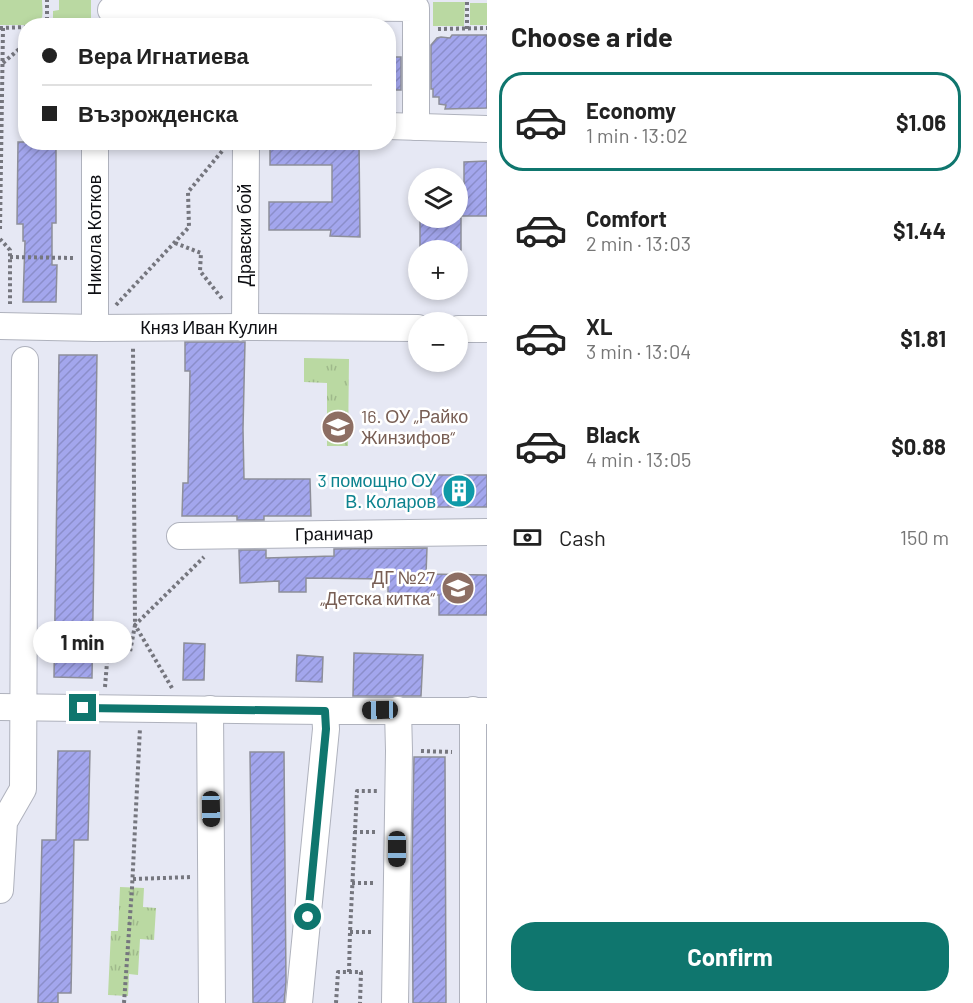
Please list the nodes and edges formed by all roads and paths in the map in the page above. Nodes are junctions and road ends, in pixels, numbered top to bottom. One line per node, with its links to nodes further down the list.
1 (47, 0): 5 (path)
2 (468, 0): 10 (path)
3 (252, 4): 4 (street); 9 (street)
4 (111, 10)
5 (47, 18)
6 (18, 27): 7 (path)
7 (2, 28): 12 (path)
8 (487, 28): 10 (path)
9 (416, 29): 10 (path); 14 (street)
10 (467, 29)
11 (18, 50): 12 (path)
12 (3, 63): 19 (path)
13 (396, 126): 14 (street)
14 (416, 127): 15 (street)
15 (487, 129)
16 (95, 150): 24 (street, Никола Котков)
17 (223, 150): 22 (path)
18 (246, 150): 26 (street, Дравски бой)
19 (0, 196): 20 (path)
20 (0, 229)
21 (0, 239): 23 (path)
22 (175, 243): 26 (path); 27 (path)
23 (10, 257): 24 (path); 25 (path)
24 (95, 258): 27 (street, Никола Котков)
25 (5, 326): 27 (street, Княз Иван Кулин)
26 (245, 327): 28 (street, Княз Иван Кулин); 29 (street, Княз Иван Кулин)
27 (95, 328): 28 (street, Княз Иван Кулин)
28 (133, 328): 36 (path)
29 (408, 328)
30 (468, 329): 31 (street)
31 (487, 329)
32 (25, 360): 37 (street)
33 (487, 532): 35 (street, Граничар)
34 (180, 536): 35 (street, Граничар)
35 (226, 536): 36 (path)
36 (135, 626): 38 (path); 40 (path)
37 (12, 707): 38 (street); 50 (street)
38 (103, 709): 39 (street)
39 (141, 709): 40 (street); 49 (path)
40 (183, 709): 41 (street)
41 (210, 709): 44 (street); 48 (street)
42 (398, 710): 43 (street); 44 (street); 45 (street)
43 (480, 710): 46 (street)
44 (325, 711): 54 (street)
45 (399, 751): 46 (path); 47 (street)
46 (473, 752): 58 (street)
47 (398, 791): 51 (path); 57 (street)
48 (211, 877): 49 (path); 53 (street)
49 (133, 879): 52 (path)
50 (0, 890)
51 (349, 972): 55 (path); 56 (path)
52 (124, 1003)
53 (212, 1003)
54 (299, 1003)
55 (336, 1003)
56 (360, 1003)
57 (395, 1003)
58 (473, 1003)

